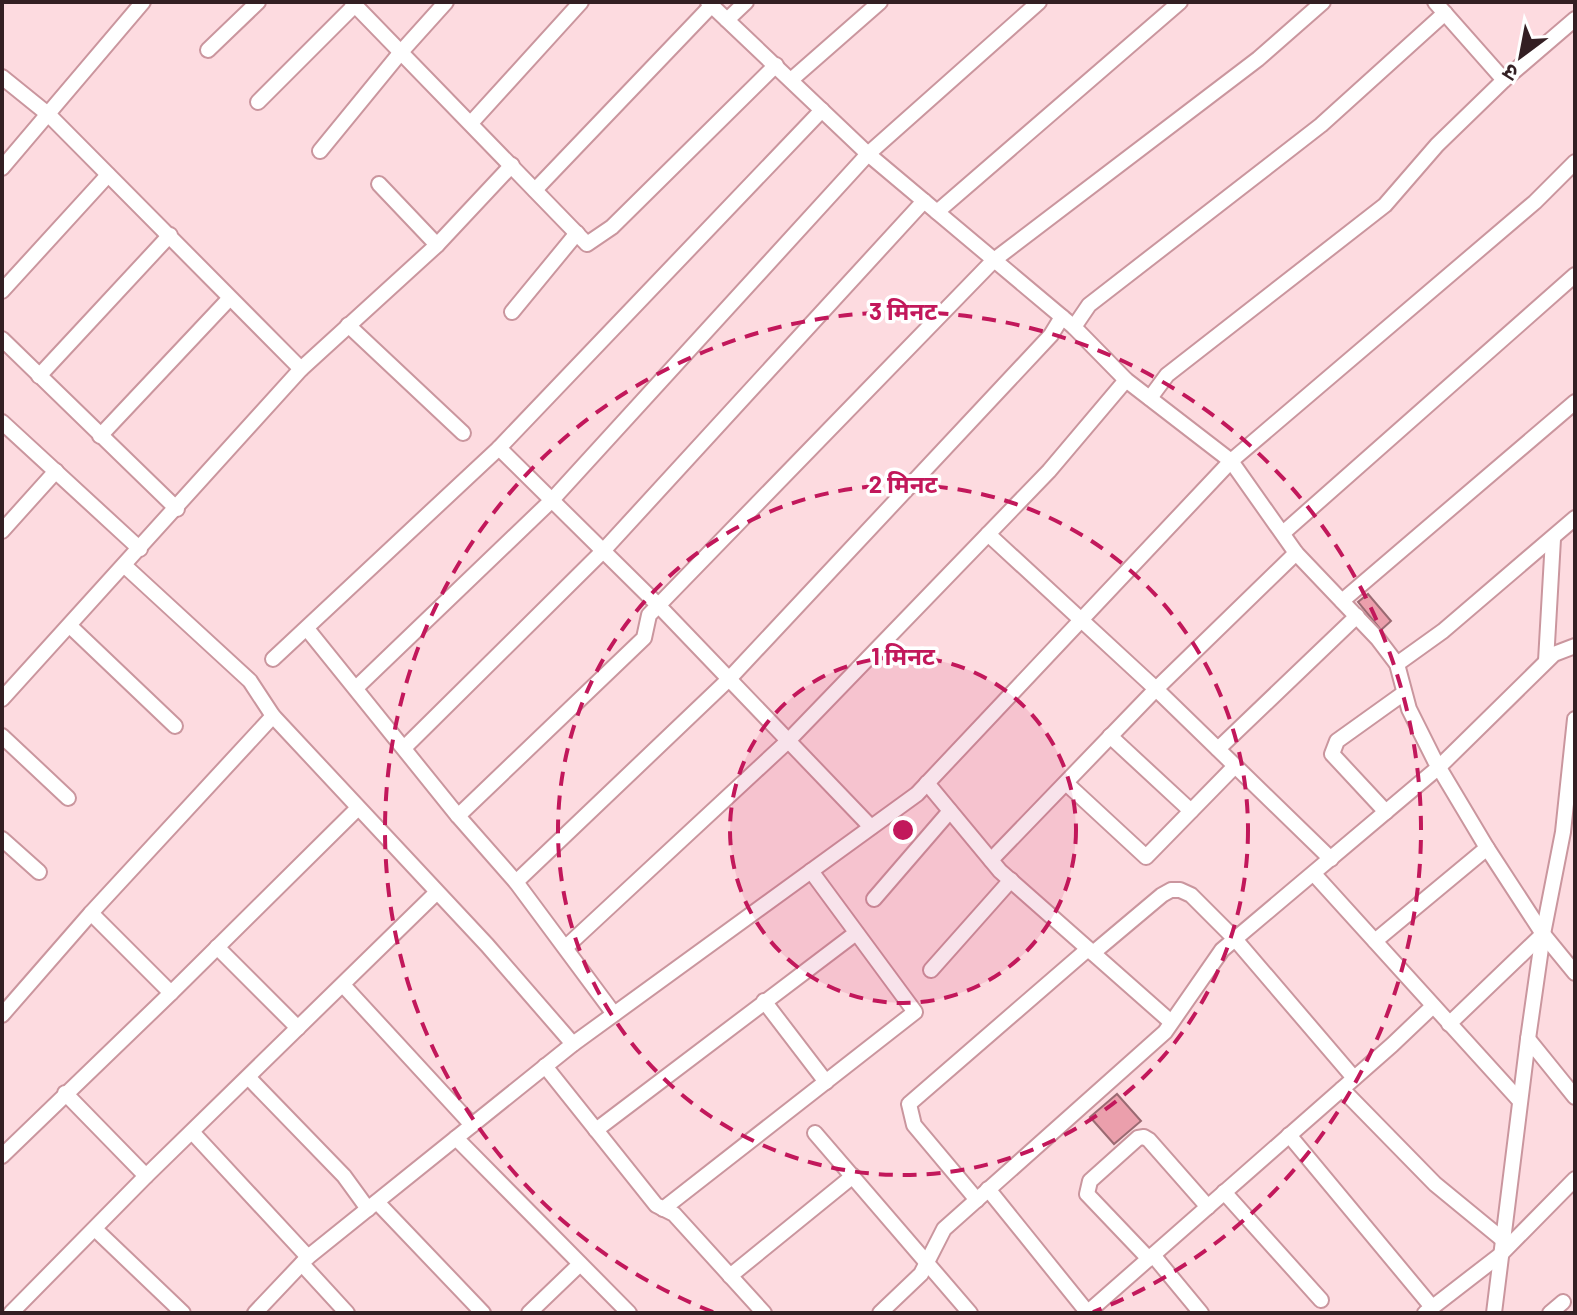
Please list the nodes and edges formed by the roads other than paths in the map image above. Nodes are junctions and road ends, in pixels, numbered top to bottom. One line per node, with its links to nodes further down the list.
1 (143, 2): 23 (street)
2 (258, 2): 15 (street)
3 (446, 2): 16 (street)
4 (581, 2): 24 (street)
5 (746, 2): 14 (street)
6 (880, 2): 19 (street)
7 (1039, 2): 26 (street)
8 (1180, 2): 34 (street)
9 (1323, 2): 38 (street)
10 (710, 3): 14 (street); 32 (street)
11 (354, 4): 16 (street); 21 (street)
12 (1440, 8): 20 (street); 45 (street)
13 (1575, 19): 20 (street)
14 (727, 20): 17 (street)
15 (208, 50)
16 (401, 52): 24 (street); 25 (street)
17 (776, 65): 19 (street); 35 (street)
18 (2, 77): 23 (street)
19 (791, 80): 22 (street)
20 (1504, 80): 50 (street)
21 (258, 102)
22 (822, 110): 26 (street); 55 (street)
23 (49, 115): 29 (street); 30 (street)
24 (471, 123): 28 (street)
25 (320, 151)
26 (868, 154): 33 (street); 58 (street)
27 (1575, 162): 56 (street)
28 (512, 165): 32 (street); 37 (street)
29 (2, 168)
30 (108, 175): 36 (street); 40 (street)
31 (379, 184): 37 (street)
32 (535, 190): 35 (street)
33 (924, 201): 34 (street); 66 (street)
34 (937, 212): 38 (street)
35 (577, 233): 42 (street)
36 (170, 235): 41 (street); 48 (street)
37 (437, 245): 44 (street)
38 (994, 260): 43 (street); 70 (street)
39 (1575, 275): 62 (street)
40 (2, 291)
41 (229, 299): 47 (street); 54 (street)
42 (512, 312)
43 (1062, 317): 45 (street); 79 (street)
44 (348, 325): 47 (street); 53 (street)
45 (1074, 327): 49 (street)
46 (2, 339): 48 (street)
47 (301, 369): 59 (street)
48 (39, 376): 54 (street)
49 (1126, 380): 50 (street); 63 (street)
50 (1150, 398): 56 (street)
51 (1575, 402): 69 (street)
52 (2, 422): 57 (street)
53 (463, 433)
54 (100, 436): 59 (street)
55 (499, 448): 58 (street); 74 (street)
56 (1231, 461): 62 (street); 72 (street)
57 (56, 471): 61 (street); 65 (street)
58 (552, 500): 66 (street); 80 (street)
59 (177, 509): 65 (street)
60 (1573, 526): 64 (street)
61 (2, 531)
62 (1283, 533): 67 (street)
63 (988, 534): 72 (street); 89 (street)
64 (1553, 539): 77 (street); 78 (street)
65 (140, 549): 68 (street)
66 (603, 551): 70 (street); 90 (street)
67 (1296, 553): 69 (street); 81 (street)
68 (125, 566): 73 (street); 84 (street)
69 (1342, 601): 71 (street)
70 (659, 606): 79 (street); 102 (street)
71 (1357, 616): 78 (street); 91 (street)
72 (1081, 620): 81 (street); 94 (street)
73 (70, 626): 83 (street); 86 (street)
74 (308, 630): 76 (street); 80 (street)
75 (1575, 646): 77 (street)
76 (273, 659)
77 (1546, 661): 93 (street)
78 (1397, 664): 82 (street)
79 (729, 679): 89 (street); 112 (street)
80 (356, 688): 90 (street)
81 (1156, 689): 88 (street); 91 (street)
82 (1404, 693): 93 (street); 101 (street)
83 (2, 699)
84 (273, 716): 98 (street); 115 (street)
85 (1575, 719): 96 (street)
86 (175, 726)
87 (2, 736): 97 (street)
88 (1110, 736): 95 (street); 100 (street)
89 (788, 741): 103 (street); 121 (street)
90 (404, 748): 102 (street)
91 (1218, 749): 92 (street)
92 (1235, 766): 100 (street); 106 (street)
93 (1439, 767): 101 (street); 105 (street)
94 (927, 783): 99 (street); 103 (street)
95 (1066, 783): 100 (street); 107 (street)
96 (1572, 786): 117 (street)
97 (68, 798)
98 (358, 808): 113 (street); 120 (street)
99 (950, 811): 107 (street); 114 (street)
100 (1191, 811)
101 (1386, 812): 106 (street)
102 (458, 816): 112 (street)
103 (871, 827): 108 (street)
104 (2, 839): 109 (street)
105 (1487, 848): 117 (street); 119 (street)
106 (1331, 859): 110 (street)
107 (991, 860): 111 (street)
108 (811, 871): 116 (street); 129 (street)
109 (39, 872)
110 (1314, 874): 118 (street); 119 (street)
111 (1011, 880): 122 (street); 123 (street)
112 (516, 882): 121 (street)
113 (436, 893): 125 (street); 135 (street)
114 (874, 899)
115 (91, 913): 126 (street); 130 (street)
116 (856, 933): 127 (street); 139 (street)
117 (1543, 934): 124 (street); 132 (street); 134 (street)
118 (1235, 939): 122 (street); 131 (street); 138 (street)
119 (1375, 941): 128 (street)
120 (217, 947): 126 (street); 133 (street)
121 (566, 947): 129 (street)
122 (1090, 951): 131 (street); 155 (street)
123 (931, 970)
124 (1575, 973)
125 (343, 985): 133 (street); 144 (street)
126 (171, 993): 141 (street)
127 (764, 1001): 139 (street); 145 (street)
128 (1433, 1006): 132 (street); 138 (street)
129 (614, 1014): 135 (street)
130 (2, 1015)
131 (1171, 1022): 155 (street)
132 (1449, 1024): 143 (street)
133 (298, 1028): 137 (street)
134 (1528, 1039): 142 (street); 143 (street)
135 (573, 1044): 136 (street)
136 (545, 1066): 144 (street); 145 (street)
137 (249, 1078): 146 (street); 156 (street)
138 (1354, 1078): 140 (street)
139 (826, 1082): 158 (street)
140 (1342, 1089): 148 (street); 160 (street)
141 (65, 1093): 150 (street); 151 (street)
142 (1575, 1097)
143 (1520, 1101): 160 (street)
144 (472, 1125): 149 (street)
145 (596, 1130): 158 (street)
146 (193, 1133): 151 (street); 163 (street)
147 (815, 1133): 152 (street)
148 (1289, 1135): 154 (street); 170 (street)
149 (456, 1138): 156 (street); 165 (street)
150 (2, 1156)
151 (146, 1176): 159 (street)
152 (853, 1176): 164 (street); 166 (street)
153 (1575, 1179): 161 (street)
154 (1224, 1192): 157 (street); 167 (street)
155 (982, 1194): 164 (street); 180 (street)
156 (373, 1205): 163 (street); 174 (street)
157 (1208, 1207): 162 (street); 162 (street)
158 (663, 1209): 166 (street)
159 (95, 1229): 169 (street); 171 (street)
160 (1502, 1239): 161 (street)
161 (1500, 1255): 170 (street); 182 (street)
162 (1151, 1257): 180 (street); 181 (street)
163 (305, 1260): 172 (street); 173 (street)
164 (927, 1261): 178 (street); 179 (street)
165 (580, 1264): 175 (street); 176 (street)
166 (730, 1276): 177 (street)
167 (1321, 1300)
168 (1563, 1302): 183 (street)
169 (19, 1310)
170 (1429, 1310)
171 (183, 1313)
172 (255, 1313)
173 (347, 1313)
174 (483, 1313)
175 (529, 1313)
176 (629, 1313)
177 (764, 1313)
178 (880, 1313)
179 (970, 1313)
180 (1088, 1313)
181 (1201, 1313)
182 (1494, 1313)
183 (1550, 1313)

